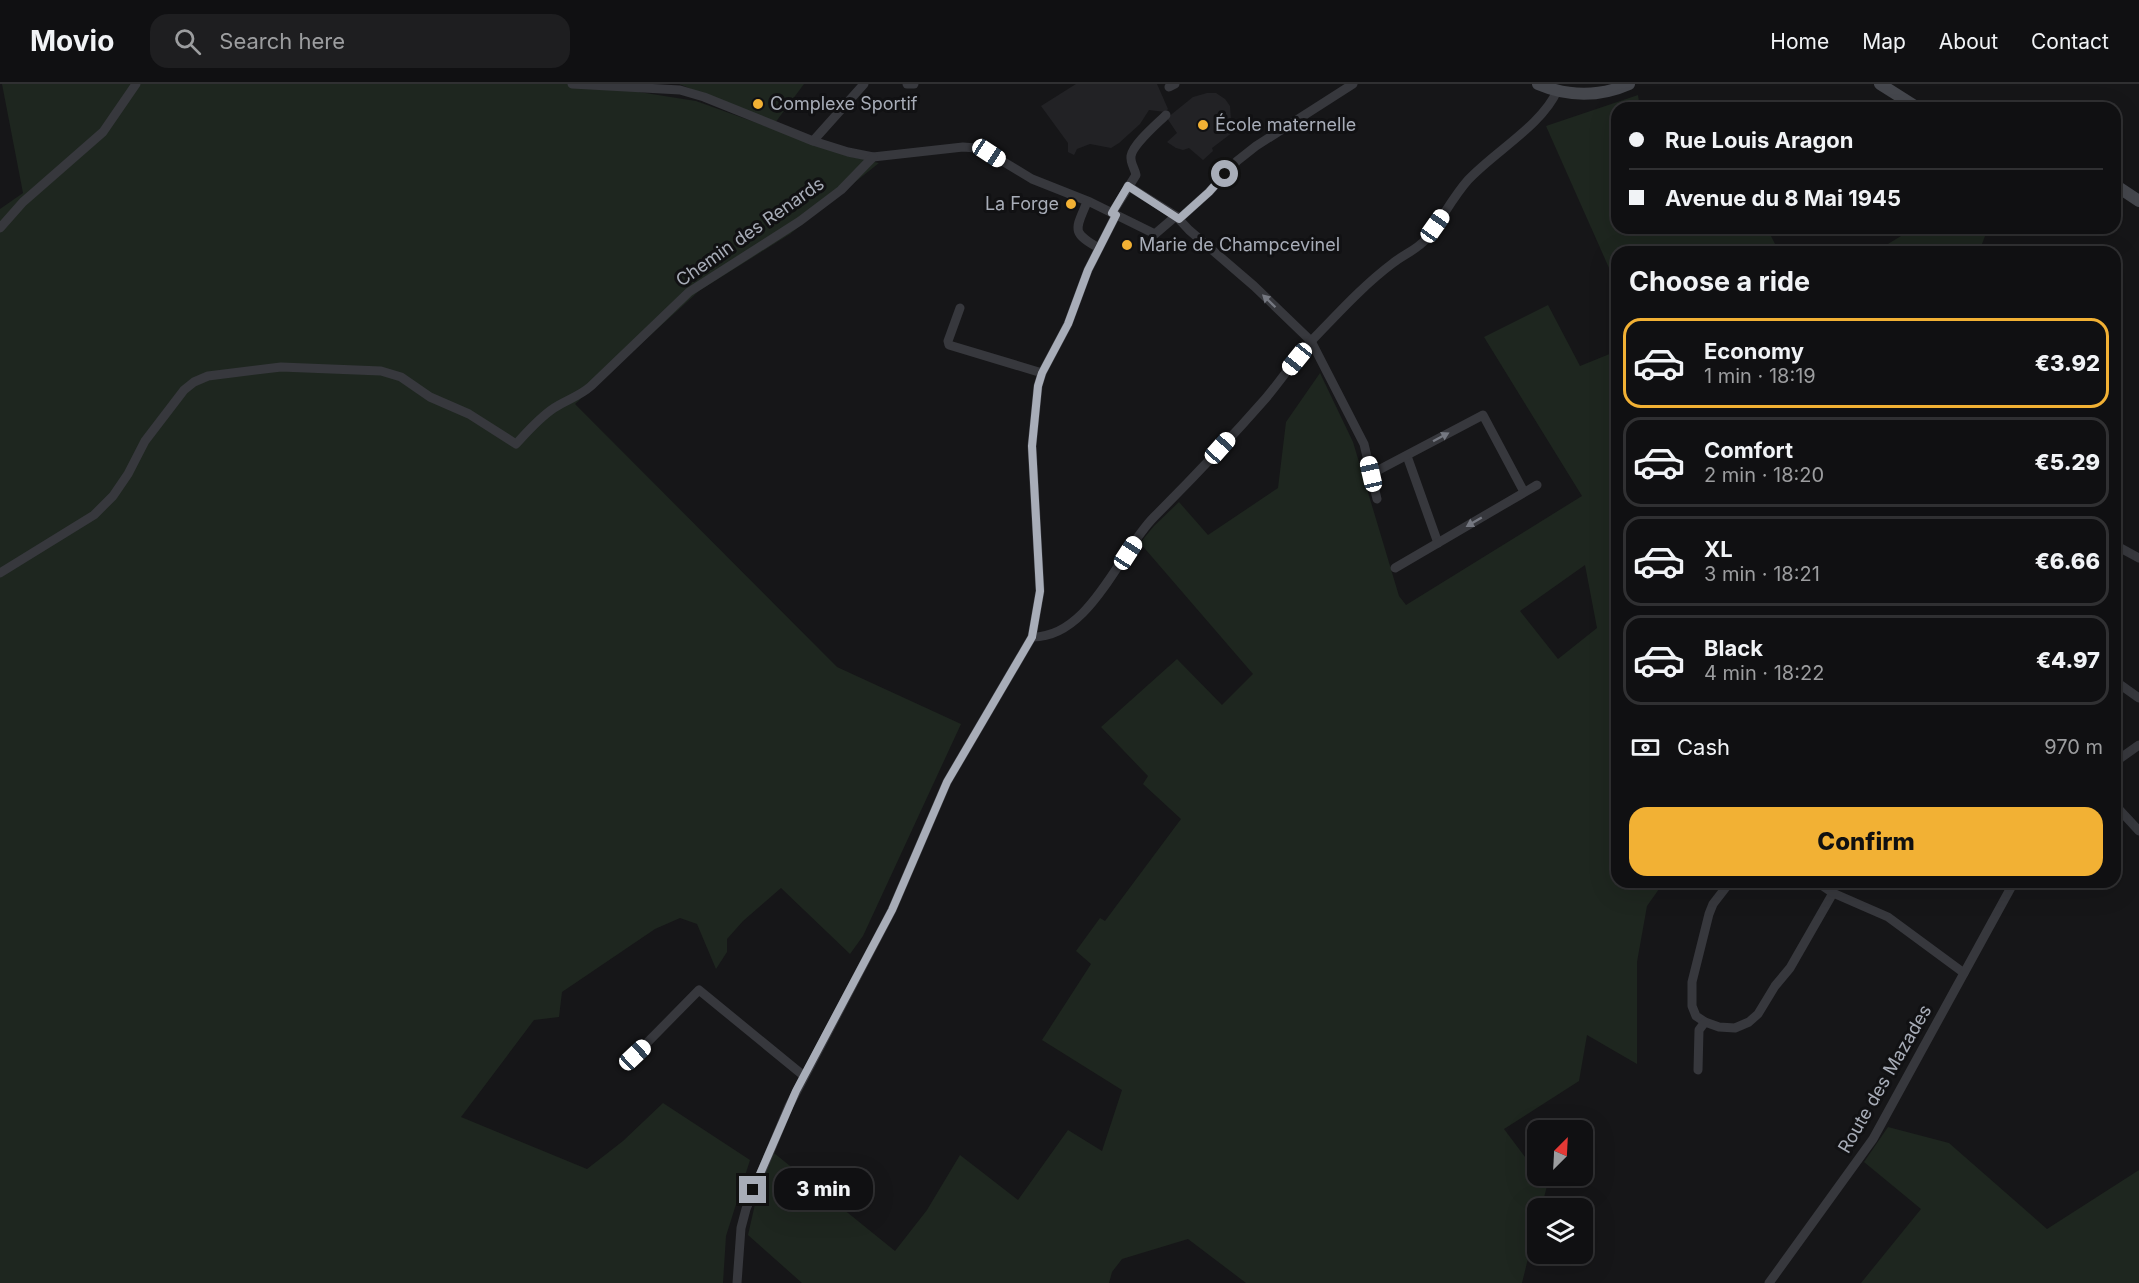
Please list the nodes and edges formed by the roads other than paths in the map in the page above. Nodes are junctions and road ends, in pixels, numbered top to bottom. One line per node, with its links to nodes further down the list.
1 (136, 84): 21 (street)
2 (572, 84): 13 (street)
3 (864, 84): 13 (street)
4 (907, 84): 5 (street)
5 (914, 84)
6 (1353, 84): 20 (street)
7 (1538, 84): 10 (main road)
8 (1629, 84): 10 (main road)
9 (1880, 84): 11 (main road)
10 (1557, 91): 24 (street)
11 (1908, 102)
12 (1166, 115): 15 (street)
13 (813, 141): 14 (street)
14 (873, 157): 18 (street); 35 (street, Chemin des Renards)
15 (1128, 186): 19 (street); 20 (street)
16 (2121, 189): 17 (main road)
17 (2139, 201)
18 (1087, 202): 19 (street); 22 (street)
19 (1114, 214): 20 (street); 22 (street)
20 (1177, 217): 24 (street, one-way to 20)
21 (0, 228)
22 (1099, 248): 25 (street)
23 (960, 308): 25 (street)
24 (1311, 341): 27 (street); 36 (street)
25 (1042, 373): 36 (street)
26 (1407, 456): 27 (street); 29 (street, one-way to 29); 31 (street)
27 (1371, 474): 30 (street)
28 (1537, 484): 29 (street)
29 (1524, 492): 31 (street, one-way to 31)
30 (1377, 499)
31 (1437, 543): 34 (street)
32 (2121, 548): 33 (street)
33 (2139, 558)
34 (1395, 568)
35 (0, 573)
36 (1032, 637): 51 (street)
37 (2121, 685): 38 (street)
38 (2139, 698)
39 (2139, 746): 40 (street)
40 (2121, 758)
41 (2121, 812): 42 (street)
42 (2139, 831)
43 (1725, 888): 48 (street)
44 (1826, 888): 46 (street)
45 (2011, 888): 47 (street, Route des Mazades)
46 (1833, 893): 47 (street); 48 (street)
47 (1964, 973): 53 (street, Route des Mazades)
48 (1705, 1022): 50 (street)
49 (635, 1055): 51 (street)
50 (1698, 1070)
51 (804, 1076): 52 (street)
52 (737, 1283)
53 (1769, 1283)

